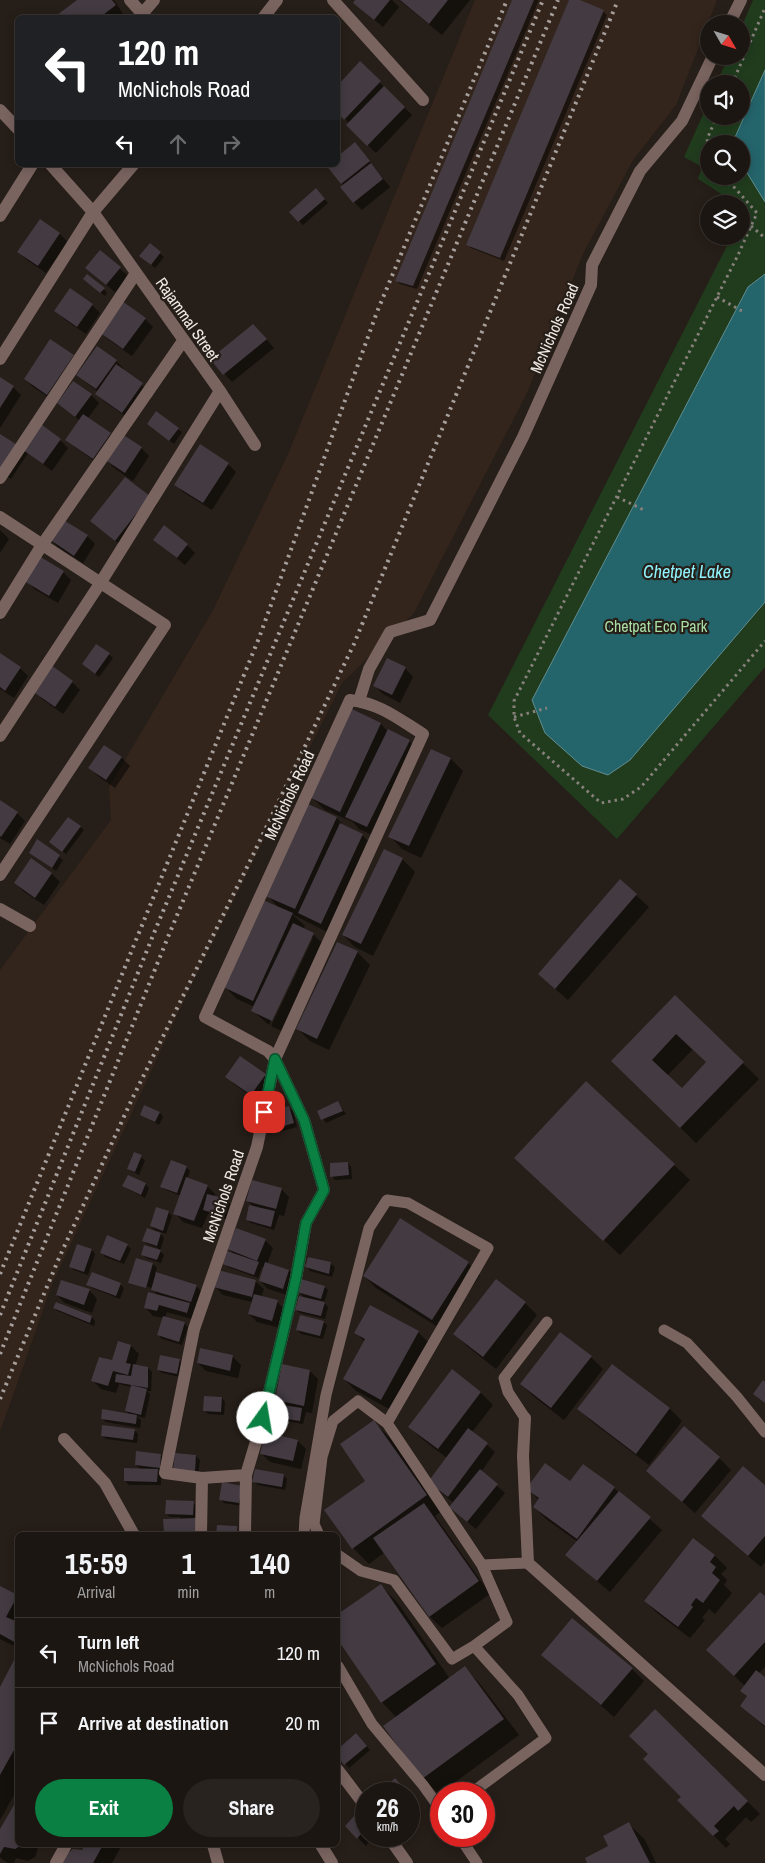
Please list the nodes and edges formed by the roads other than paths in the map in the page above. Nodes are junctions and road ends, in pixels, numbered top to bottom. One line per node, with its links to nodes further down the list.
1 (130, 0): 6 (street)
2 (154, 0): 7 (street)
3 (278, 0): 8 (street)
4 (333, 0): 11 (street)
5 (741, 0): 9 (street)
6 (143, 15)
7 (145, 15)
8 (266, 15)
9 (734, 15)
10 (709, 65): 29 (street, McNichols Road)
11 (423, 100)
12 (0, 110): 13 (street)
13 (15, 126)
14 (31, 167): 18 (street)
15 (53, 167): 17 (street, Rajammal Street)
16 (131, 167): 17 (street)
17 (92, 212): 19 (street, Rajammal Street); 21 (street)
18 (0, 216)
19 (136, 273): 20 (street, Rajammal Street); 24 (street)
20 (183, 341): 22 (street, Rajammal Street); 26 (street)
21 (0, 359)
22 (220, 392): 23 (street, Rajammal Street); 27 (street)
23 (255, 445)
24 (0, 478)
25 (0, 518): 26 (street)
26 (42, 545): 27 (street); 28 (street)
27 (101, 582): 30 (street); 31 (street)
28 (0, 613)
29 (359, 701): 34 (street); 34 (street, McNichols Road)
30 (0, 736)
31 (0, 875)
32 (0, 909): 33 (street)
33 (30, 926)
34 (275, 1059): 41 (street); 42 (street, McNichols Road)
35 (547, 1322): 37 (lane)
36 (664, 1330): 39 (lane)
37 (524, 1418): 49 (street)
38 (387, 1423): 46 (lane); 47 (lane); 50 (lane)
39 (765, 1432)
40 (64, 1439): 43 (street)
41 (246, 1475): 42 (street, McNichols Road); 45 (street)
42 (202, 1478): 44 (street)
43 (132, 1532)
44 (201, 1532)
45 (245, 1532)
46 (304, 1532)
47 (318, 1532)
48 (340, 1556): 51 (lane)
49 (528, 1563): 50 (lane); 54 (street)
50 (482, 1565): 51 (lane)
51 (474, 1646): 55 (lane)
52 (340, 1669): 57 (lane)
53 (340, 1773): 56 (street)
54 (765, 1775)
55 (486, 1782)
56 (355, 1792)
57 (430, 1795)
58 (65, 1847): 63 (street)
59 (214, 1847): 64 (street)
60 (322, 1847): 65 (street)
61 (396, 1847): 66 (street)
62 (466, 1847): 67 (lane)
63 (56, 1863)
64 (218, 1863)
65 (332, 1863)
66 (407, 1863)
67 (477, 1863)

